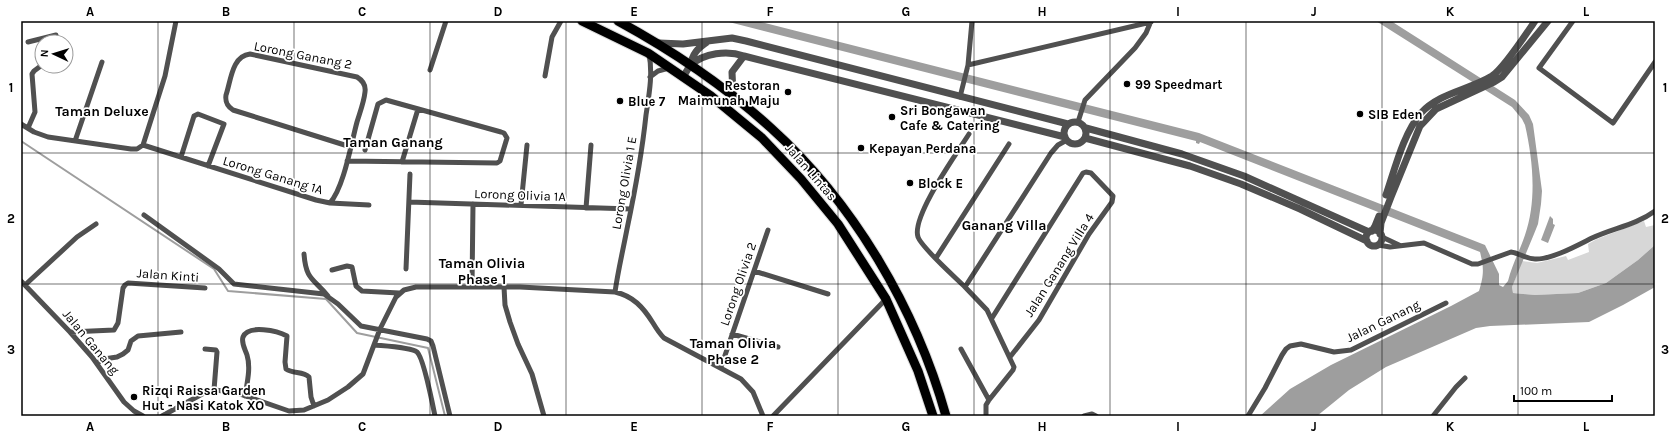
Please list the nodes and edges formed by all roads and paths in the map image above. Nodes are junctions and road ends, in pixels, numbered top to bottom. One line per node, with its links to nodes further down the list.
1 (176, 21): 44 (street)
2 (446, 21): 24 (street)
3 (561, 21): 26 (street)
4 (582, 21): 12 (highway, Jalan Lintas)
5 (588, 21): 12 (highway)
6 (618, 21): 16 (highway, Jalan Lintas)
7 (972, 21): 22 (street)
8 (1535, 21): 29 (street)
9 (1548, 21): 29 (street)
10 (1573, 21): 20 (street)
11 (1151, 22): 22 (street); 34 (street)
12 (601, 29): 17 (highway, Jalan Lintas)
13 (34, 40): 14 (street)
14 (28, 42)
15 (707, 42): 16 (street); 21 (street); 32 (street)
16 (658, 43): 21 (highway, Jalan Lintas)
17 (648, 53): 23 (highway, Jalan Lintas); 28 (street, Lorong Olivia 1 E)
18 (744, 56): 21 (street); 31 (street); 40 (street)
19 (102, 62): 42 (street)
20 (1655, 62)
21 (690, 65): 27 (street); 31 (highway, Jalan Lintas)
22 (968, 65): 32 (street)
23 (671, 67): 27 (highway, Jalan Lintas); 28 (street)
24 (430, 70)
25 (34, 72): 37 (street)
26 (545, 76)
27 (684, 76): 86 (highway, Jalan Lintas)
28 (650, 77): 60 (street, Lorong Olivia 1 E)
29 (1492, 80): 63 (street)
30 (365, 92): 47 (street, Lorong Ganang 1A); 47 (street, Lorong Ganang 2)
31 (732, 96): 89 (highway, Jalan Lintas)
32 (960, 96): 36 (street)
33 (418, 109): 48 (street); 51 (street); 51 (street)
34 (1080, 118): 36 (street); 38 (street)
35 (21, 124): 37 (street)
36 (1068, 124): 40 (street)
37 (28, 128): 42 (street)
38 (1086, 128): 41 (street); 66 (street)
39 (969, 134): 72 (street)
40 (1066, 138): 41 (street); 80 (street)
41 (1085, 138): 68 (street)
42 (75, 141): 44 (street)
43 (1010, 144): 72 (street)
44 (143, 145): 49 (street, Lorong Ganang 1A)
45 (527, 145): 58 (street)
46 (591, 145): 59 (street)
47 (351, 146): 50 (street, Lorong Ganang 1A)
48 (365, 150)
49 (181, 157): 52 (street, Lorong Ganang 1A); 52 (street)
50 (347, 162): 51 (street); 55 (street, Lorong Ganang 1A)
51 (402, 162)
52 (208, 166): 55 (street, Lorong Ganang 1A)
53 (410, 174): 54 (street)
54 (409, 202): 56 (street, Lorong Olivia 1A); 73 (street)
55 (330, 204): 57 (street)
56 (473, 204): 58 (street, Lorong Olivia 1A); 78 (street)
57 (369, 205)
58 (521, 205): 59 (street, Lorong Olivia 1A)
59 (586, 208): 60 (street, Lorong Olivia 1A)
60 (631, 209): 82 (street, Lorong Olivia 1 E)
61 (1655, 211): 70 (street)
62 (144, 215): 85 (street)
63 (1379, 222): 66 (street); 67 (street)
64 (96, 224): 77 (street)
65 (768, 230): 75 (street, Lorong Olivia 2)
66 (1371, 231): 67 (street); 68 (street)
67 (1381, 235): 69 (street); 70 (street)
68 (1367, 241): 69 (street)
69 (1378, 245): 70 (street)
70 (1400, 245)
71 (304, 254): 85 (street)
72 (936, 258): 80 (street)
73 (406, 269)
74 (332, 270): 83 (street)
75 (754, 271): 84 (street); 94 (street, Lorong Olivia 2)
76 (21, 281): 77 (street, Jalan Ganang)
77 (25, 286): 92 (street, Jalan Ganang)
78 (472, 287): 79 (street); 83 (street)
79 (504, 287): 82 (street); 112 (street)
80 (965, 287): 88 (street)
81 (205, 288): 92 (street, Jalan Kinti)
82 (615, 292): 101 (street)
83 (399, 293): 91 (street)
84 (828, 294)
85 (329, 296): 91 (street)
86 (886, 299): 90 (highway, Jalan Lintas); 113 (street)
87 (1446, 303): 119 (street, Jalan Ganang)
88 (992, 318): 99 (street); 99 (street, Jalan Ganang Villa 4)
89 (911, 320): 90 (highway); 115 (highway, Jalan Lintas)
90 (900, 328): 114 (highway, Jalan Lintas)
91 (379, 330): 95 (street); 111 (street)
92 (70, 332): 100 (street, Jalan Ganang)
93 (181, 332): 100 (street)
94 (732, 334): 96 (street); 101 (street, Lorong Olivia 2)
95 (375, 344): 106 (street); 110 (street)
96 (778, 347)
97 (205, 348): 103 (street)
98 (961, 349): 105 (street)
99 (1010, 357): 105 (street)
100 (97, 363): 108 (street, Jalan Ganang)
101 (721, 367): 107 (street)
102 (1465, 378): 120 (street)
103 (214, 390): 104 (street); 109 (street)
104 (245, 396): 106 (street); 106 (street)
105 (988, 400): 116 (street)
106 (314, 406)
107 (762, 415)
108 (143, 416)
109 (162, 416)
110 (435, 416)
111 (450, 416)
112 (544, 416)
113 (773, 416)
114 (933, 416)
115 (946, 416)
116 (986, 416)
117 (1084, 416): 118 (street)
118 (1096, 416)
119 (1248, 416)
120 (1433, 416)

